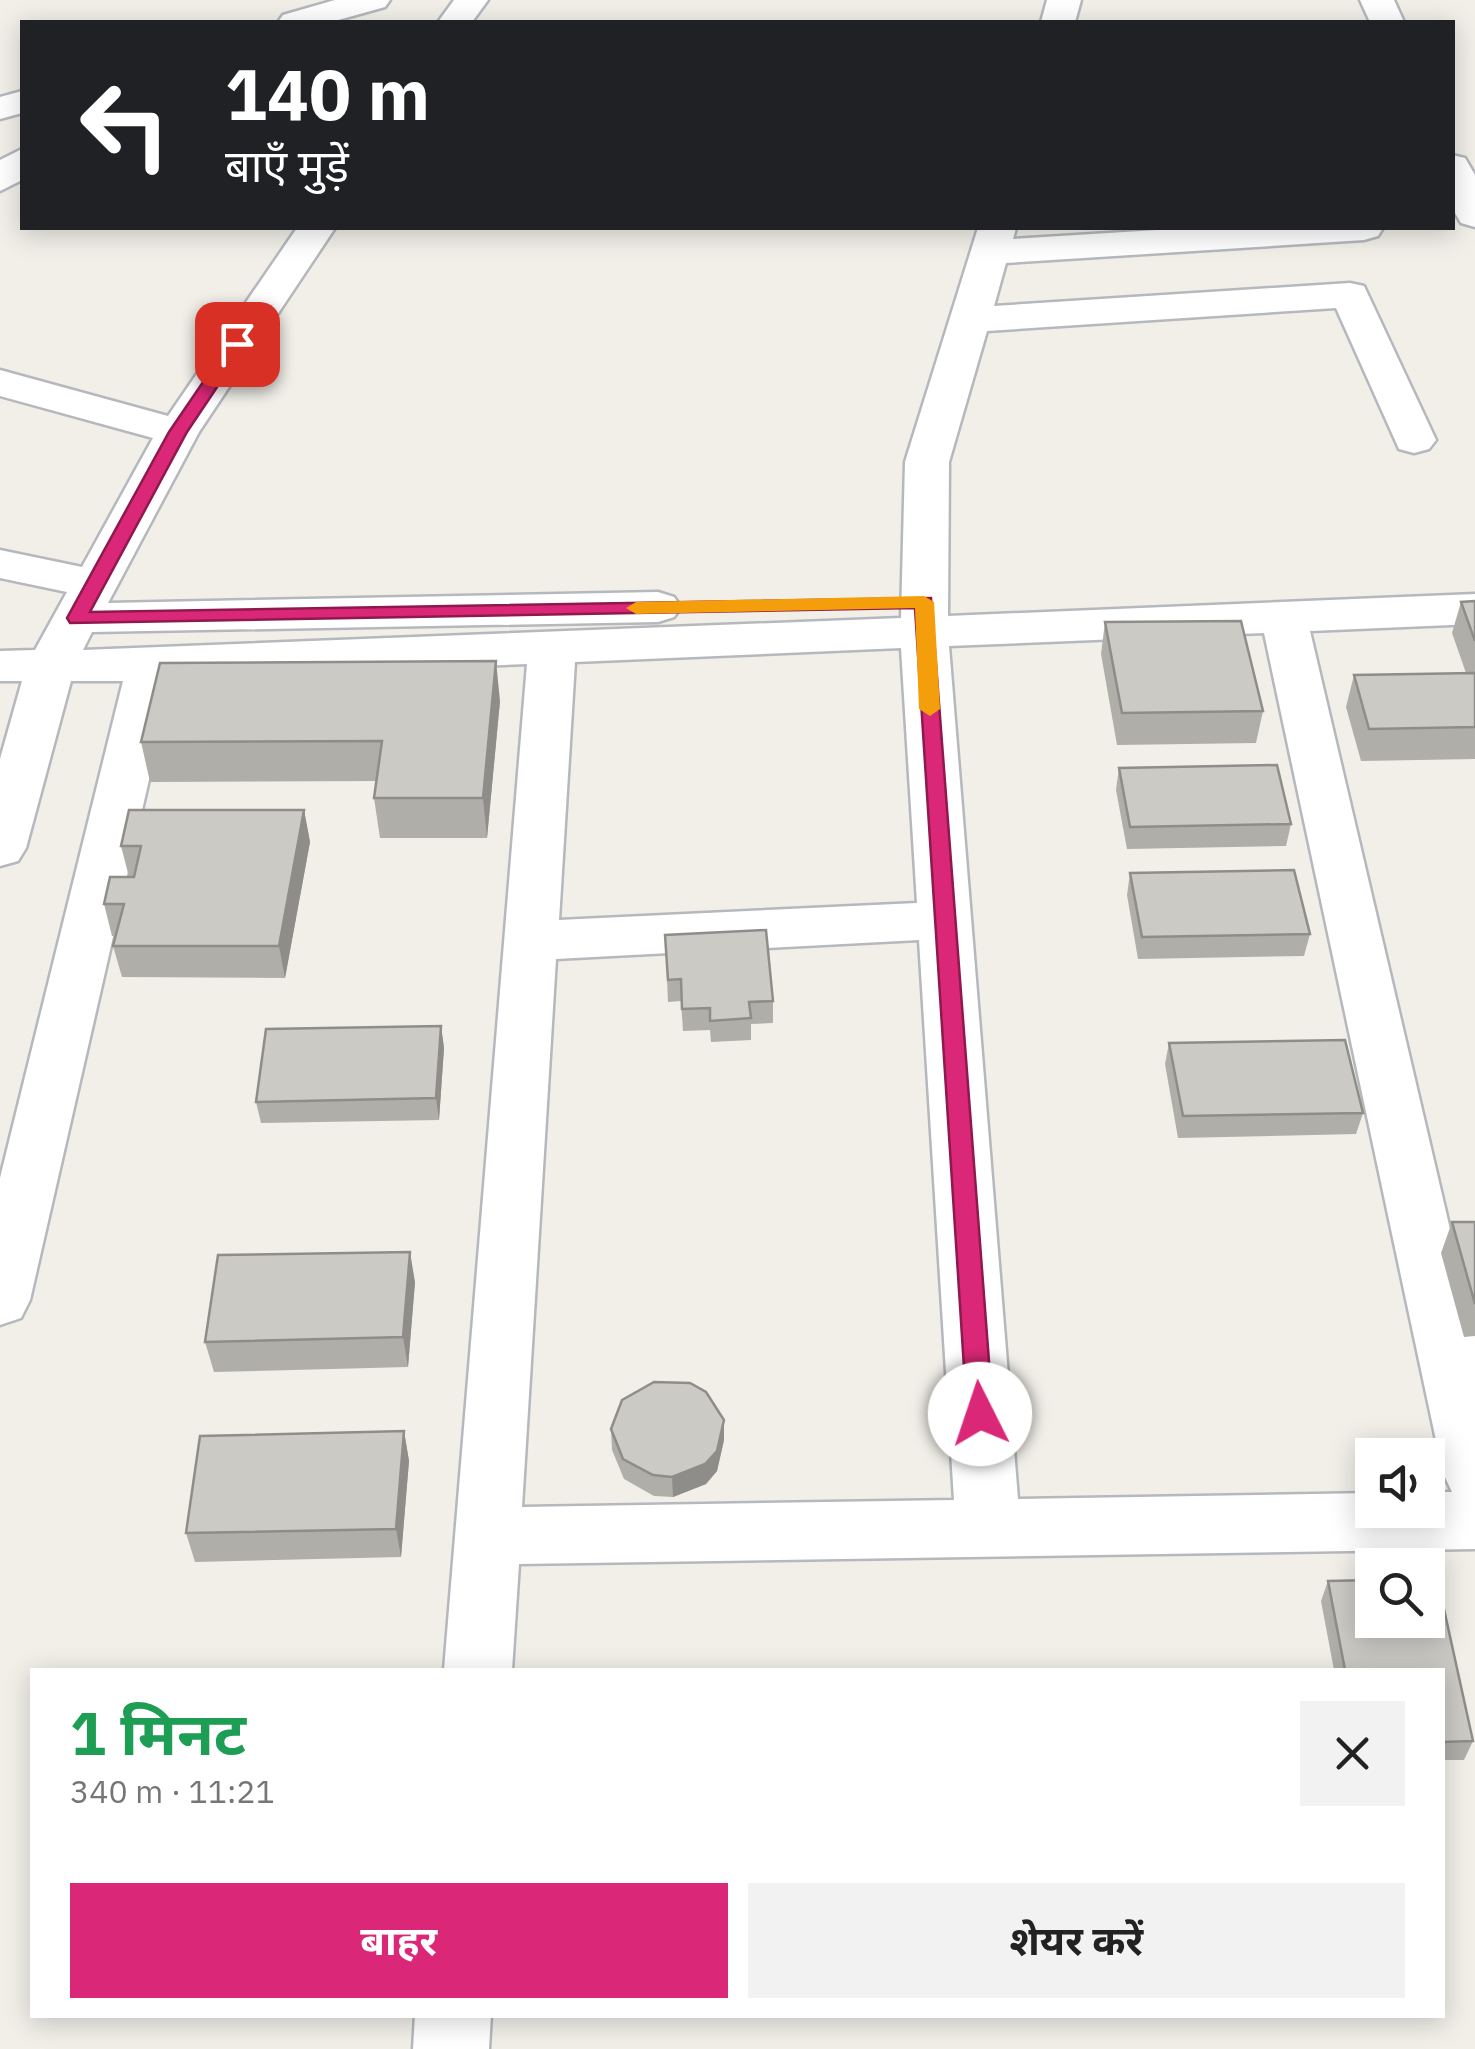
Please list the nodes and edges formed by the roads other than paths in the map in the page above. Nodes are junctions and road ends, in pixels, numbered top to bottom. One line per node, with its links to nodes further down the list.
1 (373, 0): 2 (street)
2 (302, 20)
3 (20, 162): 5 (street)
4 (1455, 173): 6 (street)
5 (0, 180)
6 (1475, 216)
7 (315, 230): 12 (street)
8 (1302, 230): 9 (street)
9 (993, 240): 10 (street)
10 (970, 320): 13 (street); 17 (street)
11 (0, 383): 12 (street)
12 (178, 432): 15 (street)
13 (1414, 440)
14 (0, 564): 15 (street)
15 (86, 601): 17 (street); 20 (street)
16 (1475, 609): 18 (street)
17 (924, 618): 18 (street); 19 (street); 24 (street)
18 (1284, 619): 27 (street)
19 (552, 648): 21 (street); 25 (street)
20 (51, 665): 21 (street); 22 (street); 23 (street)
21 (151, 665): 26 (street)
22 (0, 666)
23 (0, 848)
24 (944, 920): 25 (street); 29 (street)
25 (531, 940): 30 (street)
26 (0, 1300)
27 (1475, 1473)
28 (1475, 1520): 29 (street)
29 (988, 1528): 30 (street)
30 (488, 1536): 31 (street)
31 (478, 1668)
32 (453, 2018): 33 (street)
33 (450, 2049)

